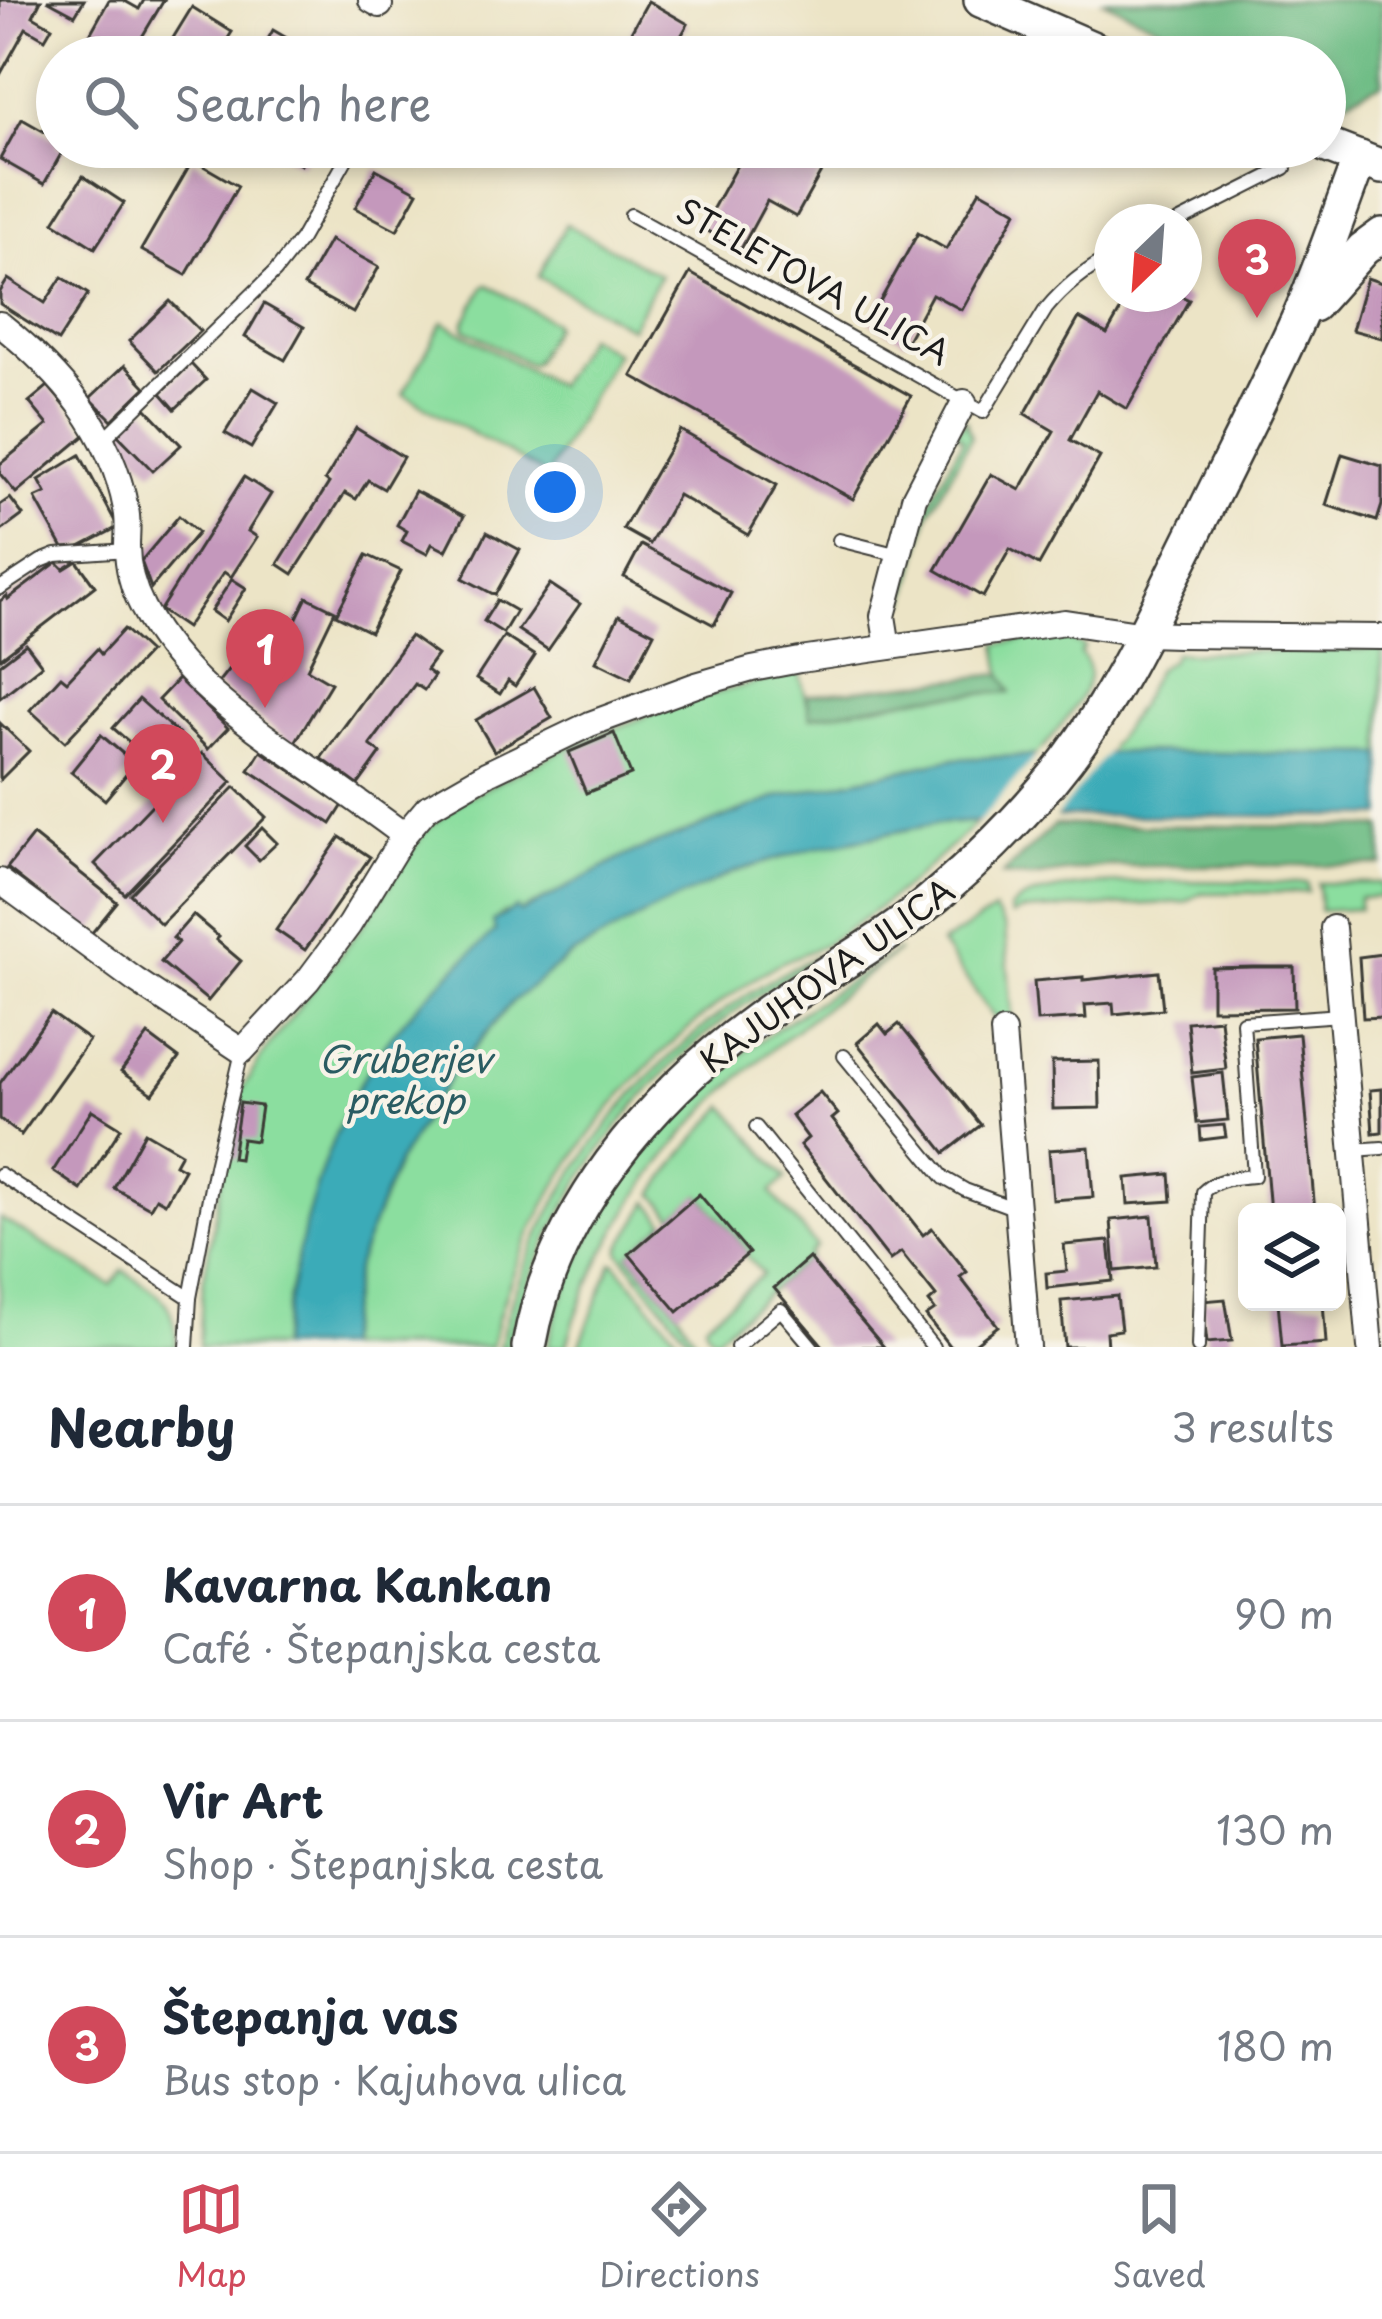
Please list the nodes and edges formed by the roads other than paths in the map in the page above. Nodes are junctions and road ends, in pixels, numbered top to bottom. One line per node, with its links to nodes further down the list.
1 (981, 0): 2 (main road)
2 (1064, 36)
3 (1371, 163): 11 (main road, KAJUHOVA ULICA)
4 (341, 168): 13 (lane)
5 (1285, 168): 6 (lane)
6 (1202, 210)
7 (631, 215): 12 (lane, STELETOVA ULICA)
8 (1382, 235): 11 (main road)
9 (1094, 265): 12 (lane, STELETOVA ULICA)
10 (0, 324): 13 (street)
11 (1296, 324): 18 (main road, KAJUHOVA ULICA)
12 (964, 402): 16 (street, STELETOVA ULICA)
13 (102, 441): 15 (street)
14 (839, 540): 16 (lane)
15 (127, 550): 17 (lane); 21 (street)
16 (899, 555): 20 (street, STELETOVA ULICA)
17 (0, 588)
18 (1144, 634): 19 (street); 20 (street); 35 (main road, KAJUHOVA ULICA)
19 (1382, 637)
20 (888, 646): 21 (street)
21 (404, 835): 26 (street)
22 (0, 881): 26 (street)
23 (1333, 928): 24 (street)
24 (1341, 1015): 30 (street); 40 (lane)
25 (1003, 1032): 32 (street)
26 (242, 1051): 33 (lane)
27 (844, 1056): 32 (lane)
28 (756, 1127): 38 (lane)
29 (1382, 1148): 30 (lane)
30 (1352, 1150): 41 (street)
31 (0, 1174): 33 (lane)
32 (1017, 1210): 39 (street)
33 (190, 1298): 34 (lane)
34 (188, 1347)
35 (529, 1347)
36 (736, 1347): 37 (lane)
37 (812, 1347)
38 (933, 1347)
39 (1028, 1347)
40 (1198, 1347)
41 (1370, 1347)

